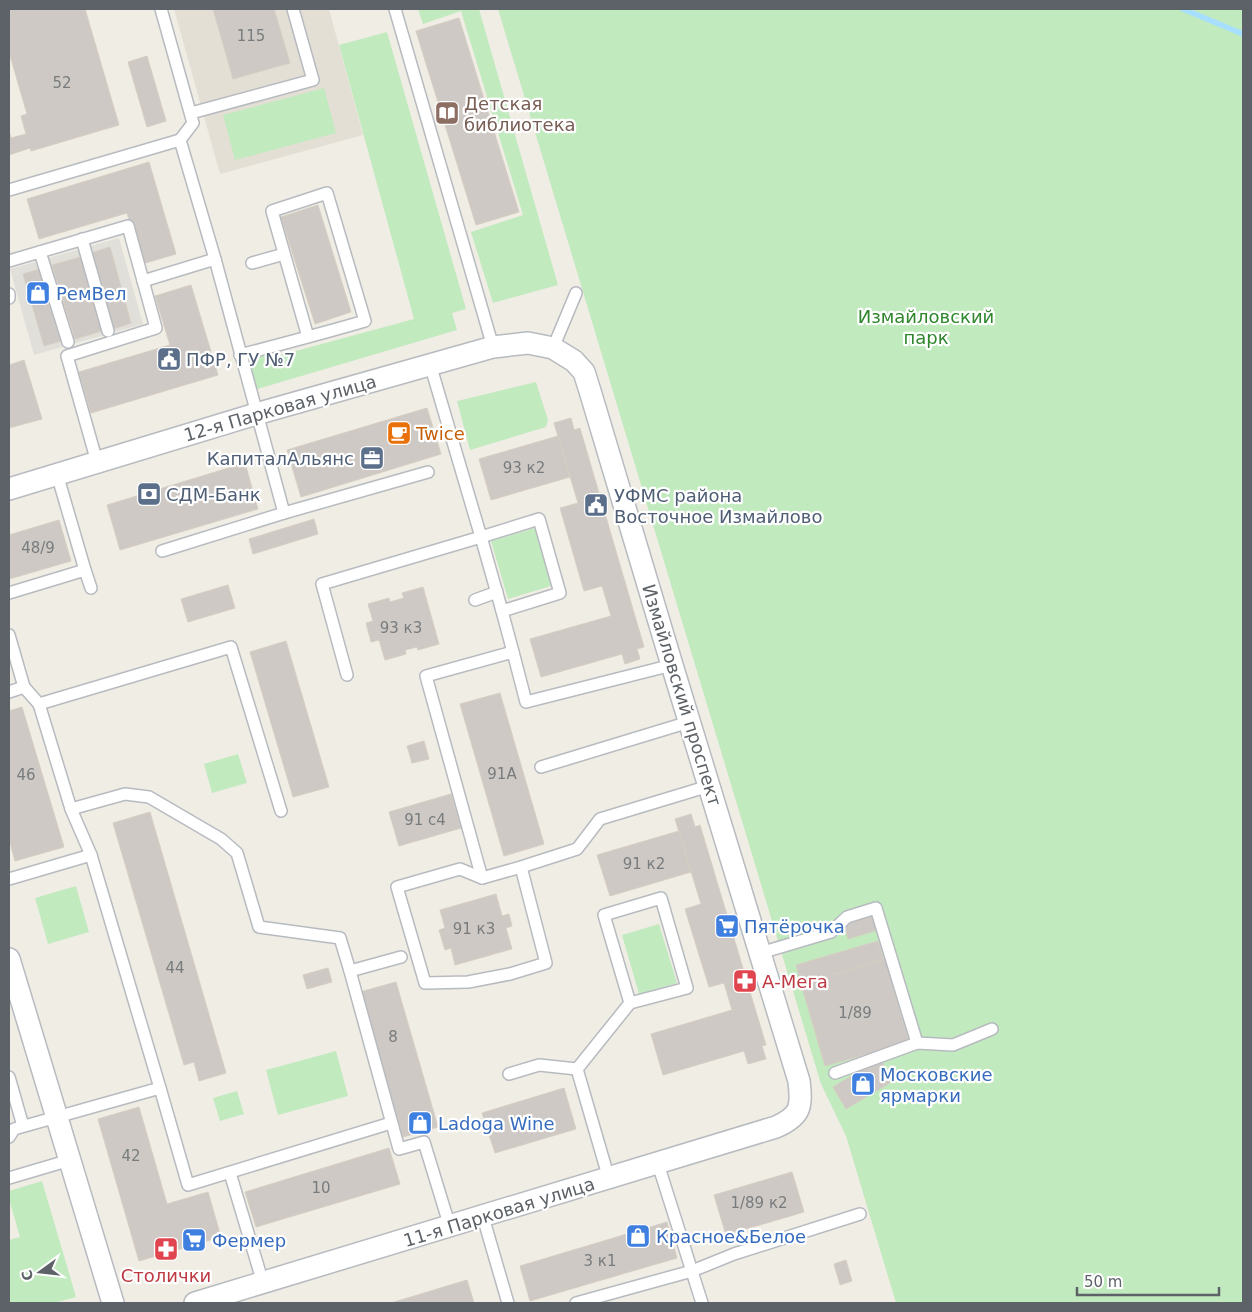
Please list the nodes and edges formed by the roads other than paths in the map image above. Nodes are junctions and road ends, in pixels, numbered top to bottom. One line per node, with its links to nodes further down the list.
1 (161, 9): 4 (lane)
2 (293, 9): 4 (lane)
3 (395, 9): 20 (lane)
4 (191, 113): 5 (lane)
5 (180, 140): 6 (lane); 10 (lane)
6 (9, 190)
7 (82, 239): 8 (lane); 13 (lane); 17 (lane)
8 (40, 252): 11 (lane); 19 (lane)
9 (284, 254): 12 (lane); 18 (lane); 18 (lane)
10 (215, 259): 13 (lane); 22 (lane)
11 (9, 261)
12 (252, 263)
13 (143, 281): 25 (lane)
14 (576, 293): 21 (lane)
15 (9, 294): 16 (lane)
16 (9, 298)
17 (108, 331)
18 (308, 337): 22 (lane)
19 (68, 342)
20 (494, 347): 21 (street, 12-я Парковая улица); 23 (street, 12-я Парковая улица)
21 (553, 348): 40 (street, Измайловский проспект)
22 (240, 355): 24 (lane)
23 (430, 364): 24 (street, 12-я Парковая улица); 30 (lane)
24 (256, 414): 25 (street, 12-я Парковая улица); 29 (lane)
25 (97, 462): 27 (street, 12-я Парковая улица)
26 (428, 472): 29 (lane)
27 (58, 474): 28 (street, 12-я Парковая улица); 32 (lane)
28 (9, 489)
29 (284, 513): 31 (lane)
30 (482, 537): 34 (lane); 37 (lane); 41 (lane)
31 (162, 551)
32 (86, 570): 33 (lane); 35 (lane)
33 (91, 588)
34 (497, 592): 36 (lane); 37 (lane)
35 (9, 593)
36 (475, 600)
37 (502, 611): 39 (lane)
38 (9, 635): 42 (lane)
39 (513, 652): 40 (lane); 52 (lane)
40 (672, 665): 45 (street, Измайловский проспект)
41 (346, 675)
42 (24, 687): 43 (lane); 44 (lane)
43 (9, 692)
44 (39, 704): 48 (lane); 49 (lane)
45 (689, 722): 46 (lane); 47 (street, Измайловский проспект)
46 (542, 767)
47 (709, 786): 51 (lane); 54 (street, Измайловский проспект)
48 (71, 809): 50 (lane); 57 (lane)
49 (281, 811)
50 (91, 855): 53 (lane); 66 (lane)
51 (521, 867): 52 (lane); 52 (lane)
52 (482, 878)
53 (9, 879)
54 (760, 953): 61 (lane); 67 (street, Измайловский проспект)
55 (401, 957): 57 (lane)
56 (9, 959): 58 (street)
57 (350, 971): 69 (lane)
58 (14, 998): 68 (street)
59 (630, 1003): 59 (lane); 62 (lane)
60 (992, 1029): 61 (lane)
61 (917, 1044): 63 (lane)
62 (577, 1069): 64 (lane); 76 (lane)
63 (835, 1073)
64 (509, 1074)
65 (9, 1077): 70 (lane)
66 (160, 1088): 68 (lane); 74 (lane)
67 (798, 1113): 73 (street, 11-я Парковая улица)
68 (57, 1117): 70 (lane); 72 (street)
69 (391, 1123): 74 (lane); 79 (lane)
70 (23, 1126): 71 (lane)
71 (9, 1137)
72 (70, 1160): 75 (lane); 82 (street)
73 (658, 1164): 76 (street, 11-я Парковая улица); 80 (lane)
74 (230, 1173): 81 (lane)
75 (9, 1178)
76 (609, 1179): 78 (street, 11-я Парковая улица)
77 (860, 1214): 80 (lane)
78 (483, 1217): 79 (street, 11-я Парковая улица); 84 (lane)
79 (450, 1227): 81 (street, 11-я Парковая улица)
80 (692, 1271): 85 (lane); 86 (lane)
81 (263, 1283): 83 (street, 11-я Парковая улица)
82 (113, 1303)
83 (195, 1303)
84 (508, 1303)
85 (576, 1303)
86 (702, 1303)

